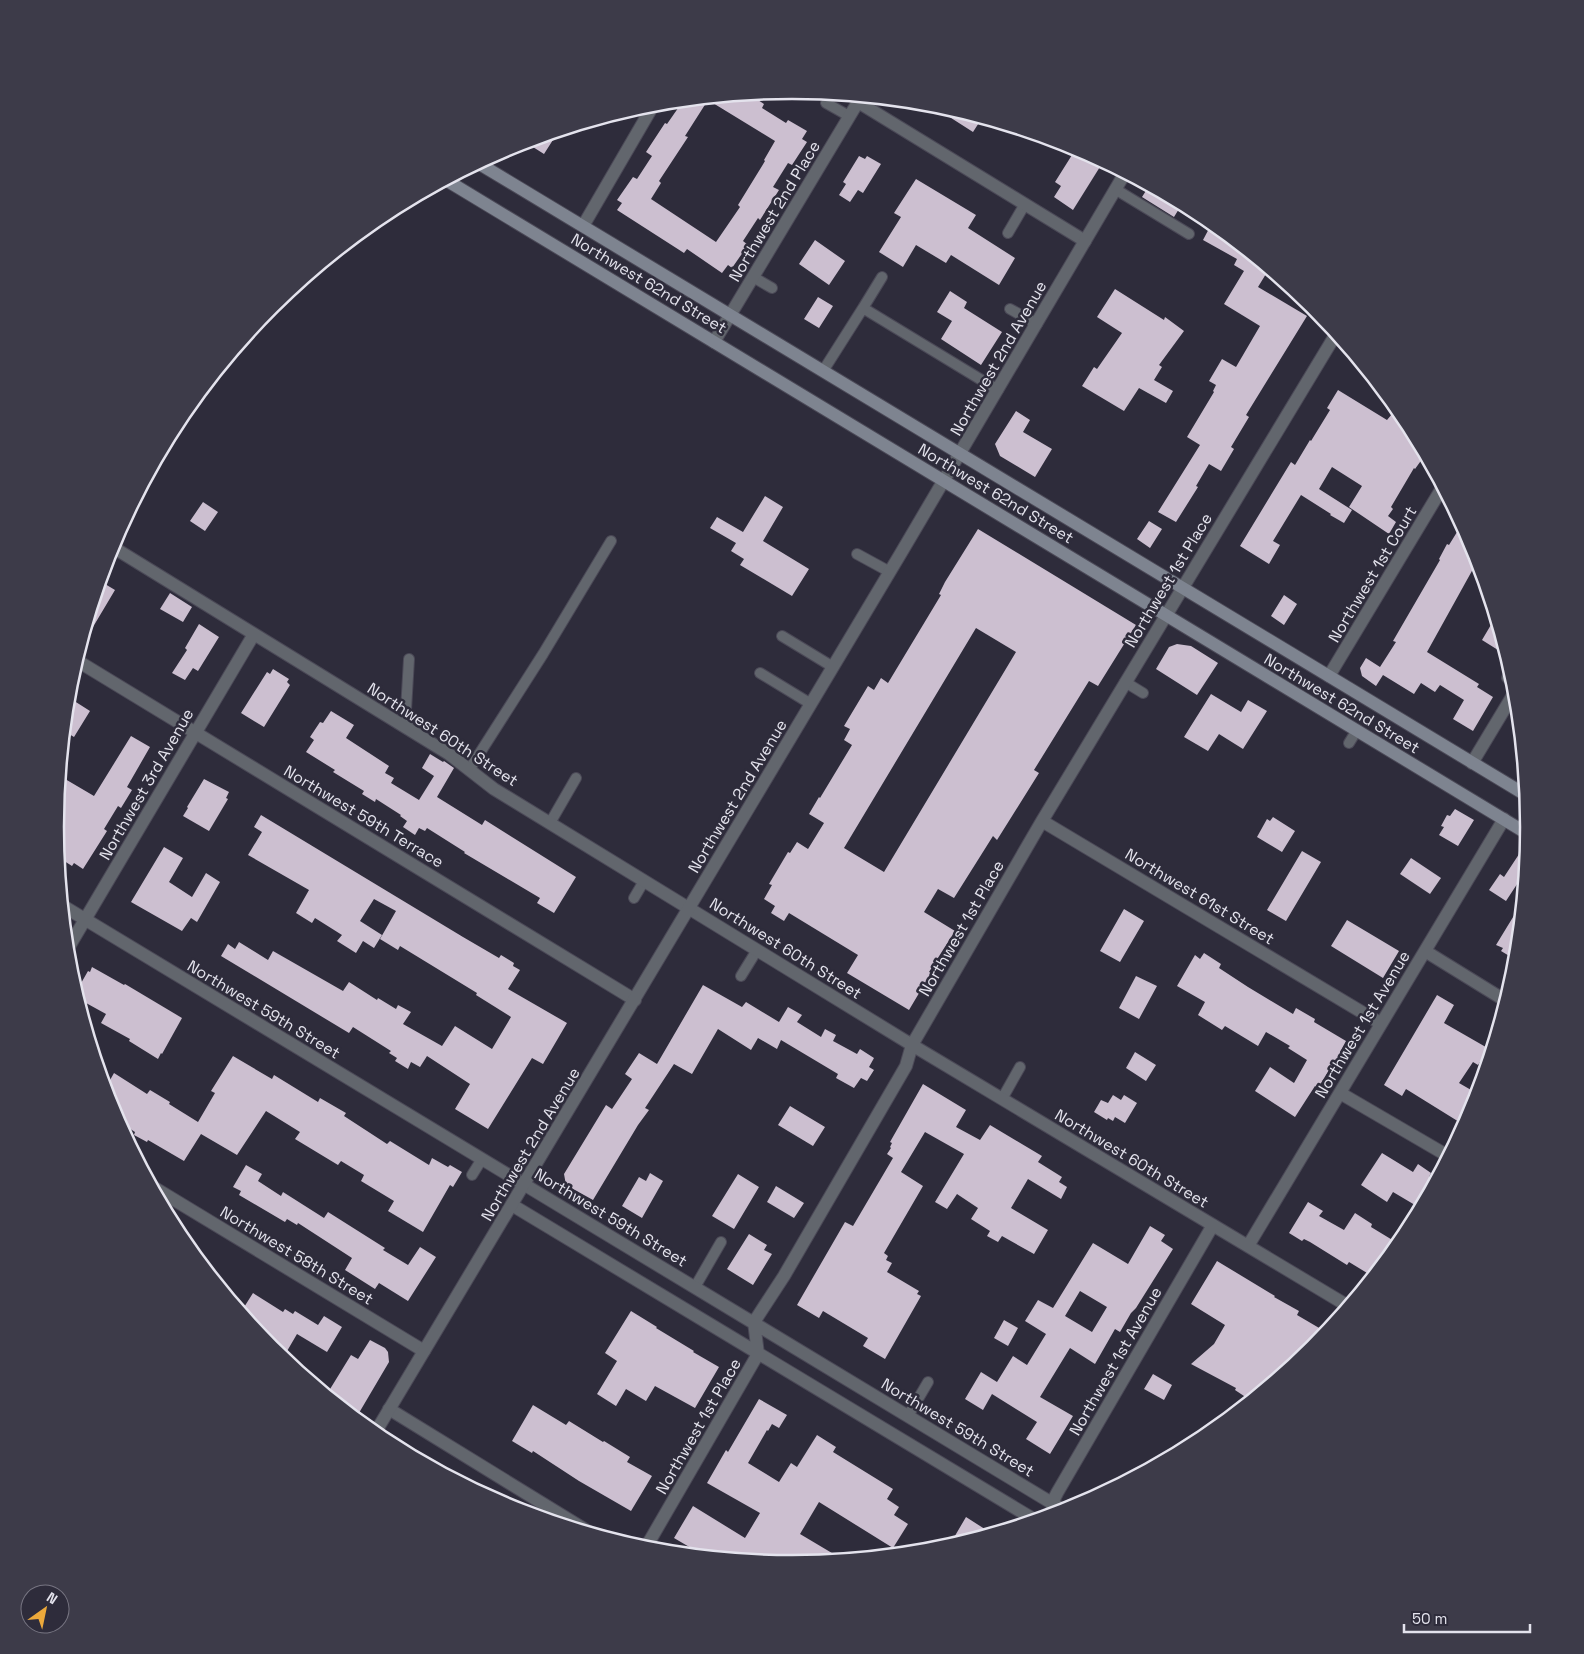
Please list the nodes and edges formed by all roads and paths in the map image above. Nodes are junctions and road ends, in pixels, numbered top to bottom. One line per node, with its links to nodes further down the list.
1 (857, 102): 5 (street, Northwest 2nd Place)
2 (826, 103): 5 (lane)
3 (865, 103): 10 (street)
4 (648, 113): 11 (street)
5 (850, 116): 16 (street, Northwest 2nd Place)
6 (485, 167): 11 (main road, Northwest 62nd Street)
7 (1122, 178): 9 (street, Northwest 2nd Avenue)
8 (452, 184): 23 (main road, Northwest 62nd Street)
9 (1115, 190): 13 (lane); 14 (street, Northwest 2nd Avenue)
10 (1025, 204): 12 (lane); 14 (street)
11 (582, 226): 20 (main road, Northwest 62nd Street)
12 (1008, 233)
13 (1189, 234)
14 (1085, 241): 21 (street, Northwest 2nd Avenue)
15 (882, 276): 18 (lane)
16 (753, 277): 17 (lane); 20 (street, Northwest 2nd Place)
17 (772, 288)
18 (863, 308): 24 (lane); 25 (lane)
19 (1010, 309): 21 (lane)
20 (731, 315): 23 (street, Northwest 2nd Place); 24 (main road, Northwest 62nd Street)
21 (1037, 324): 25 (street, Northwest 2nd Avenue)
22 (1333, 339): 33 (street, Northwest 1st Place)
23 (714, 342): 27 (main road, Northwest 62nd Street)
24 (823, 371): 26 (main road, Northwest 62nd Street)
25 (998, 390): 26 (street, Northwest 2nd Avenue)
26 (960, 454): 27 (street, Northwest 2nd Avenue); 33 (main road, Northwest 62nd Street)
27 (944, 481): 32 (street, Northwest 2nd Avenue); 34 (main road, Northwest 62nd Street)
28 (1439, 493): 41 (street, Northwest 1st Court)
29 (611, 541): 51 (lane)
30 (118, 550): 35 (street, Northwest 60th Street)
31 (857, 554): 32 (lane)
32 (890, 572): 39 (street, Northwest 2nd Avenue)
33 (1183, 589): 34 (street, Northwest 1st Place); 41 (main road, Northwest 62nd Street)
34 (1166, 616): 42 (street, Northwest 1st Place); 47 (main road, Northwest 62nd Street)
35 (254, 634): 46 (street, Northwest 60th Street); 48 (street, Northwest 3rd Avenue)
36 (782, 636): 39 (lane)
37 (409, 659): 46 (lane)
38 (83, 664): 48 (street, Northwest 59th Terrace)
39 (833, 667): 45 (street, Northwest 2nd Avenue)
40 (760, 674): 45 (lane)
41 (1328, 676): 50 (main road, Northwest 62nd Street)
42 (1125, 682): 43 (lane); 55 (street, Northwest 1st Place)
43 (1143, 693)
44 (1509, 702): 50 (street)
45 (811, 704): 60 (street, Northwest 2nd Avenue)
46 (408, 729): 51 (street, Northwest 60th Street)
47 (1356, 730): 49 (lane); 54 (main road, Northwest 62nd Street)
48 (196, 732): 62 (street, Northwest 3rd Avenue); 68 (street, Northwest 59th Terrace)
49 (1349, 743)
50 (1472, 763): 53 (main road, Northwest 62nd Street)
51 (470, 770): 56 (street, Northwest 60th Street)
52 (576, 778): 56 (lane)
53 (1519, 791)
54 (1504, 819): 57 (main road, Northwest 62nd Street); 65 (street, Northwest 1st Avenue)
55 (1042, 821): 69 (street, Northwest 61st Street); 70 (street, Northwest 1st Place)
56 (550, 823): 58 (street, Northwest 60th Street)
57 (1520, 829)
58 (644, 881): 59 (lane); 60 (street, Northwest 60th Street)
59 (634, 898)
60 (689, 908): 64 (street, Northwest 60th Street); 68 (street, Northwest 2nd Avenue)
61 (69, 910): 62 (street, Northwest 59th Street)
62 (85, 920): 63 (street, Northwest 3rd Avenue); 75 (street, Northwest 59th Street)
63 (73, 940)
64 (757, 950): 66 (lane); 70 (street, Northwest 60th Street)
65 (1425, 951): 67 (street); 69 (street, Northwest 1st Avenue)
66 (741, 976)
67 (1499, 997)
68 (635, 1000): 77 (street, Northwest 2nd Avenue)
69 (1380, 1023): 72 (street, Northwest 1st Avenue)
70 (912, 1045): 73 (street, Northwest 60th Street); 85 (street, Northwest 1st Place)
71 (1020, 1067): 73 (lane)
72 (1340, 1093): 74 (street); 82 (street, Northwest 1st Avenue)
73 (1002, 1099): 80 (street, Northwest 60th Street)
74 (1443, 1153)
75 (482, 1159): 76 (lane); 77 (street, Northwest 59th Street)
76 (472, 1175)
77 (524, 1184): 79 (street, Northwest 2nd Avenue); 83 (street, Northwest 59th Street)
78 (162, 1192): 86 (street, Northwest 58th Street)
79 (512, 1205): 86 (street, Northwest 2nd Avenue); 87 (street)
80 (1213, 1225): 82 (street, Northwest 60th Street); 92 (street, Northwest 1st Avenue)
81 (721, 1242): 83 (lane)
82 (1248, 1246): 84 (street, Northwest 60th Street)
83 (695, 1287): 85 (street, Northwest 59th Street)
84 (1343, 1303)
85 (754, 1322): 87 (street, Northwest 1st Place); 90 (street, Northwest 59th Street)
86 (424, 1351): 89 (street, Northwest 2nd Avenue)
87 (758, 1354): 94 (street); 96 (street, Northwest 1st Place)
88 (928, 1382): 90 (lane)
89 (389, 1409): 91 (street, Northwest 2nd Avenue); 95 (street)
90 (908, 1416): 93 (street, Northwest 59th Street)
91 (378, 1426)
92 (1053, 1507)
93 (1050, 1508)
94 (1028, 1516)
95 (570, 1520)
96 (650, 1541)

